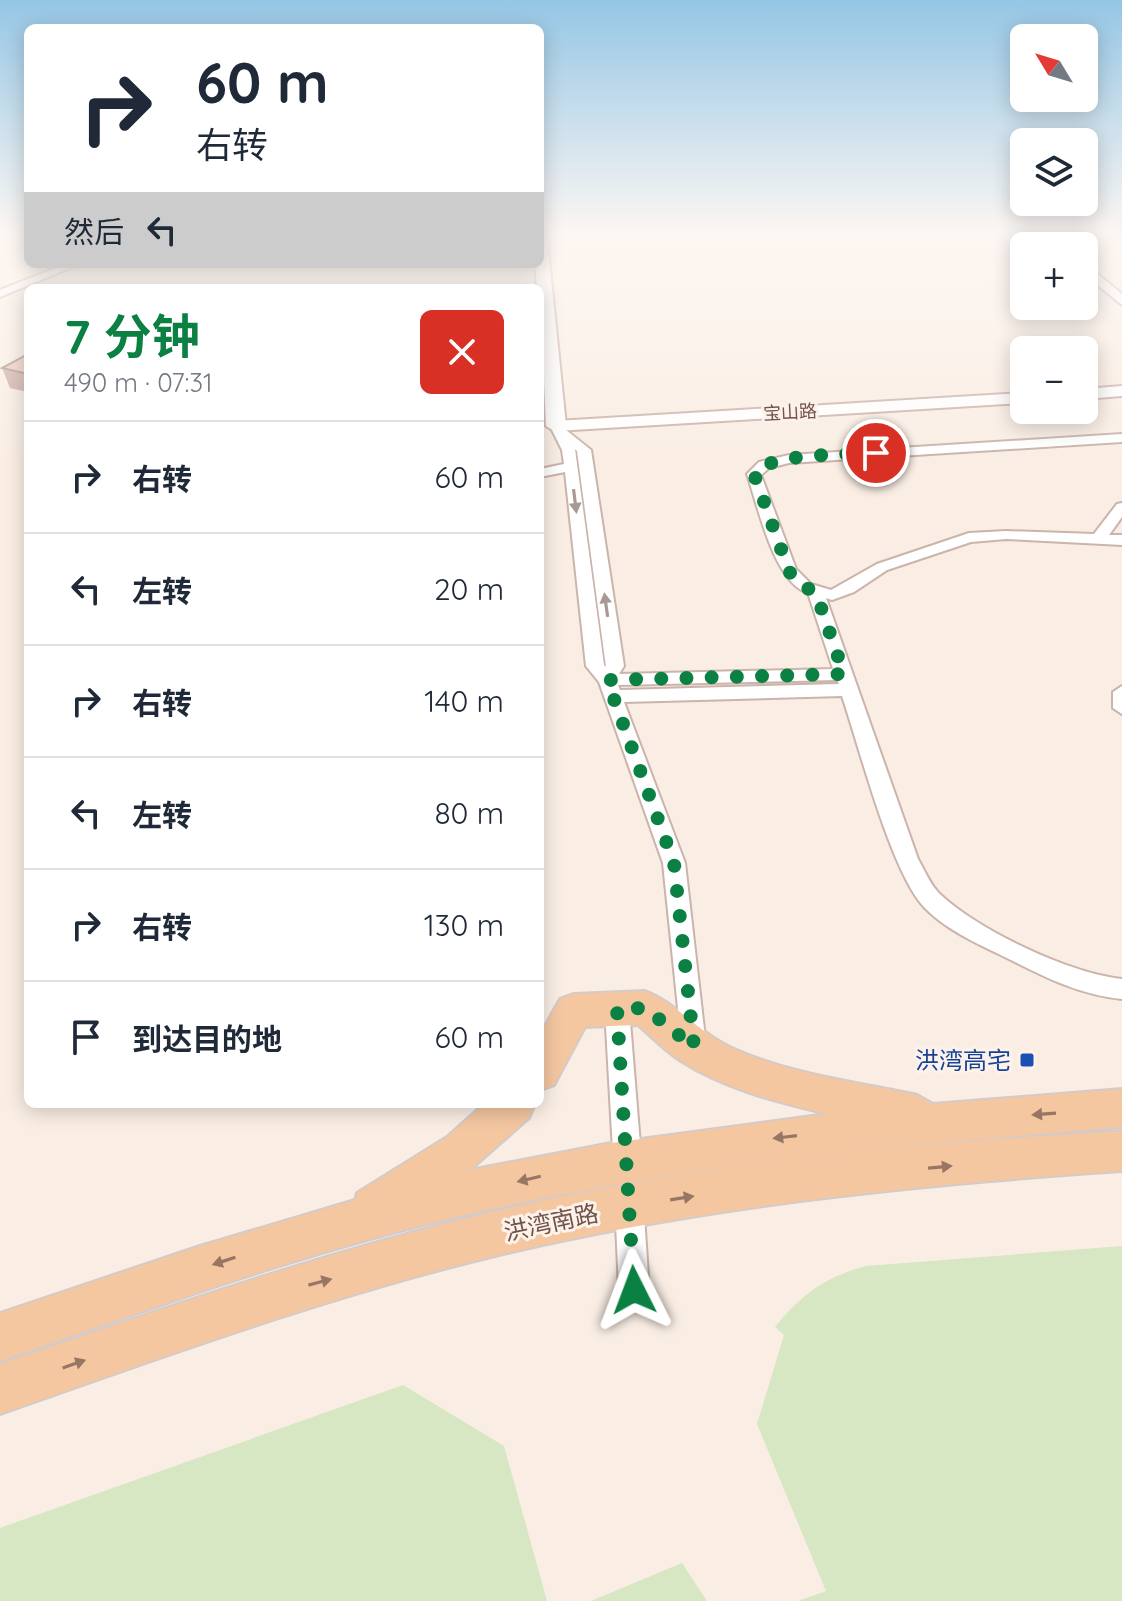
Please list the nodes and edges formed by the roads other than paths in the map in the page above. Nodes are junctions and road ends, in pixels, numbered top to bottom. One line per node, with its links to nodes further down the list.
1 (546, 312): 5 (main road)
2 (1122, 391): 3 (street)
3 (1098, 393)
4 (1010, 399): 5 (street, 宝山路)
5 (556, 426): 7 (street); 14 (street, one-way to 5)
6 (1122, 438): 12 (street)
7 (571, 467): 8 (street); 14 (street, one-way to 14)
8 (544, 472)
9 (1122, 507): 10 (street)
10 (1098, 539): 11 (street); 12 (street)
11 (1122, 540)
12 (816, 593): 13 (street)
13 (847, 682): 14 (street); 17 (street)
14 (610, 688): 19 (street)
15 (1122, 692): 16 (street)
16 (1122, 708)
17 (1122, 989)
18 (617, 1009): 19 (main road); 20 (main road); 25 (street)
19 (694, 1047): 23 (main road)
20 (544, 1065)
21 (510, 1108): 27 (main road)
22 (1122, 1108): 23 (main road, one-way to 23)
23 (952, 1121): 25 (main road, one-way to 25)
24 (1122, 1151): 26 (main road, 洪湾南路, one-way to 24)
25 (627, 1161): 26 (street); 27 (main road, one-way to 27)
26 (630, 1206): 28 (street); 30 (main road, 洪湾南路, one-way to 26)
27 (349, 1225): 29 (main road, one-way to 29)
28 (634, 1290)
29 (0, 1337)
30 (0, 1389)

